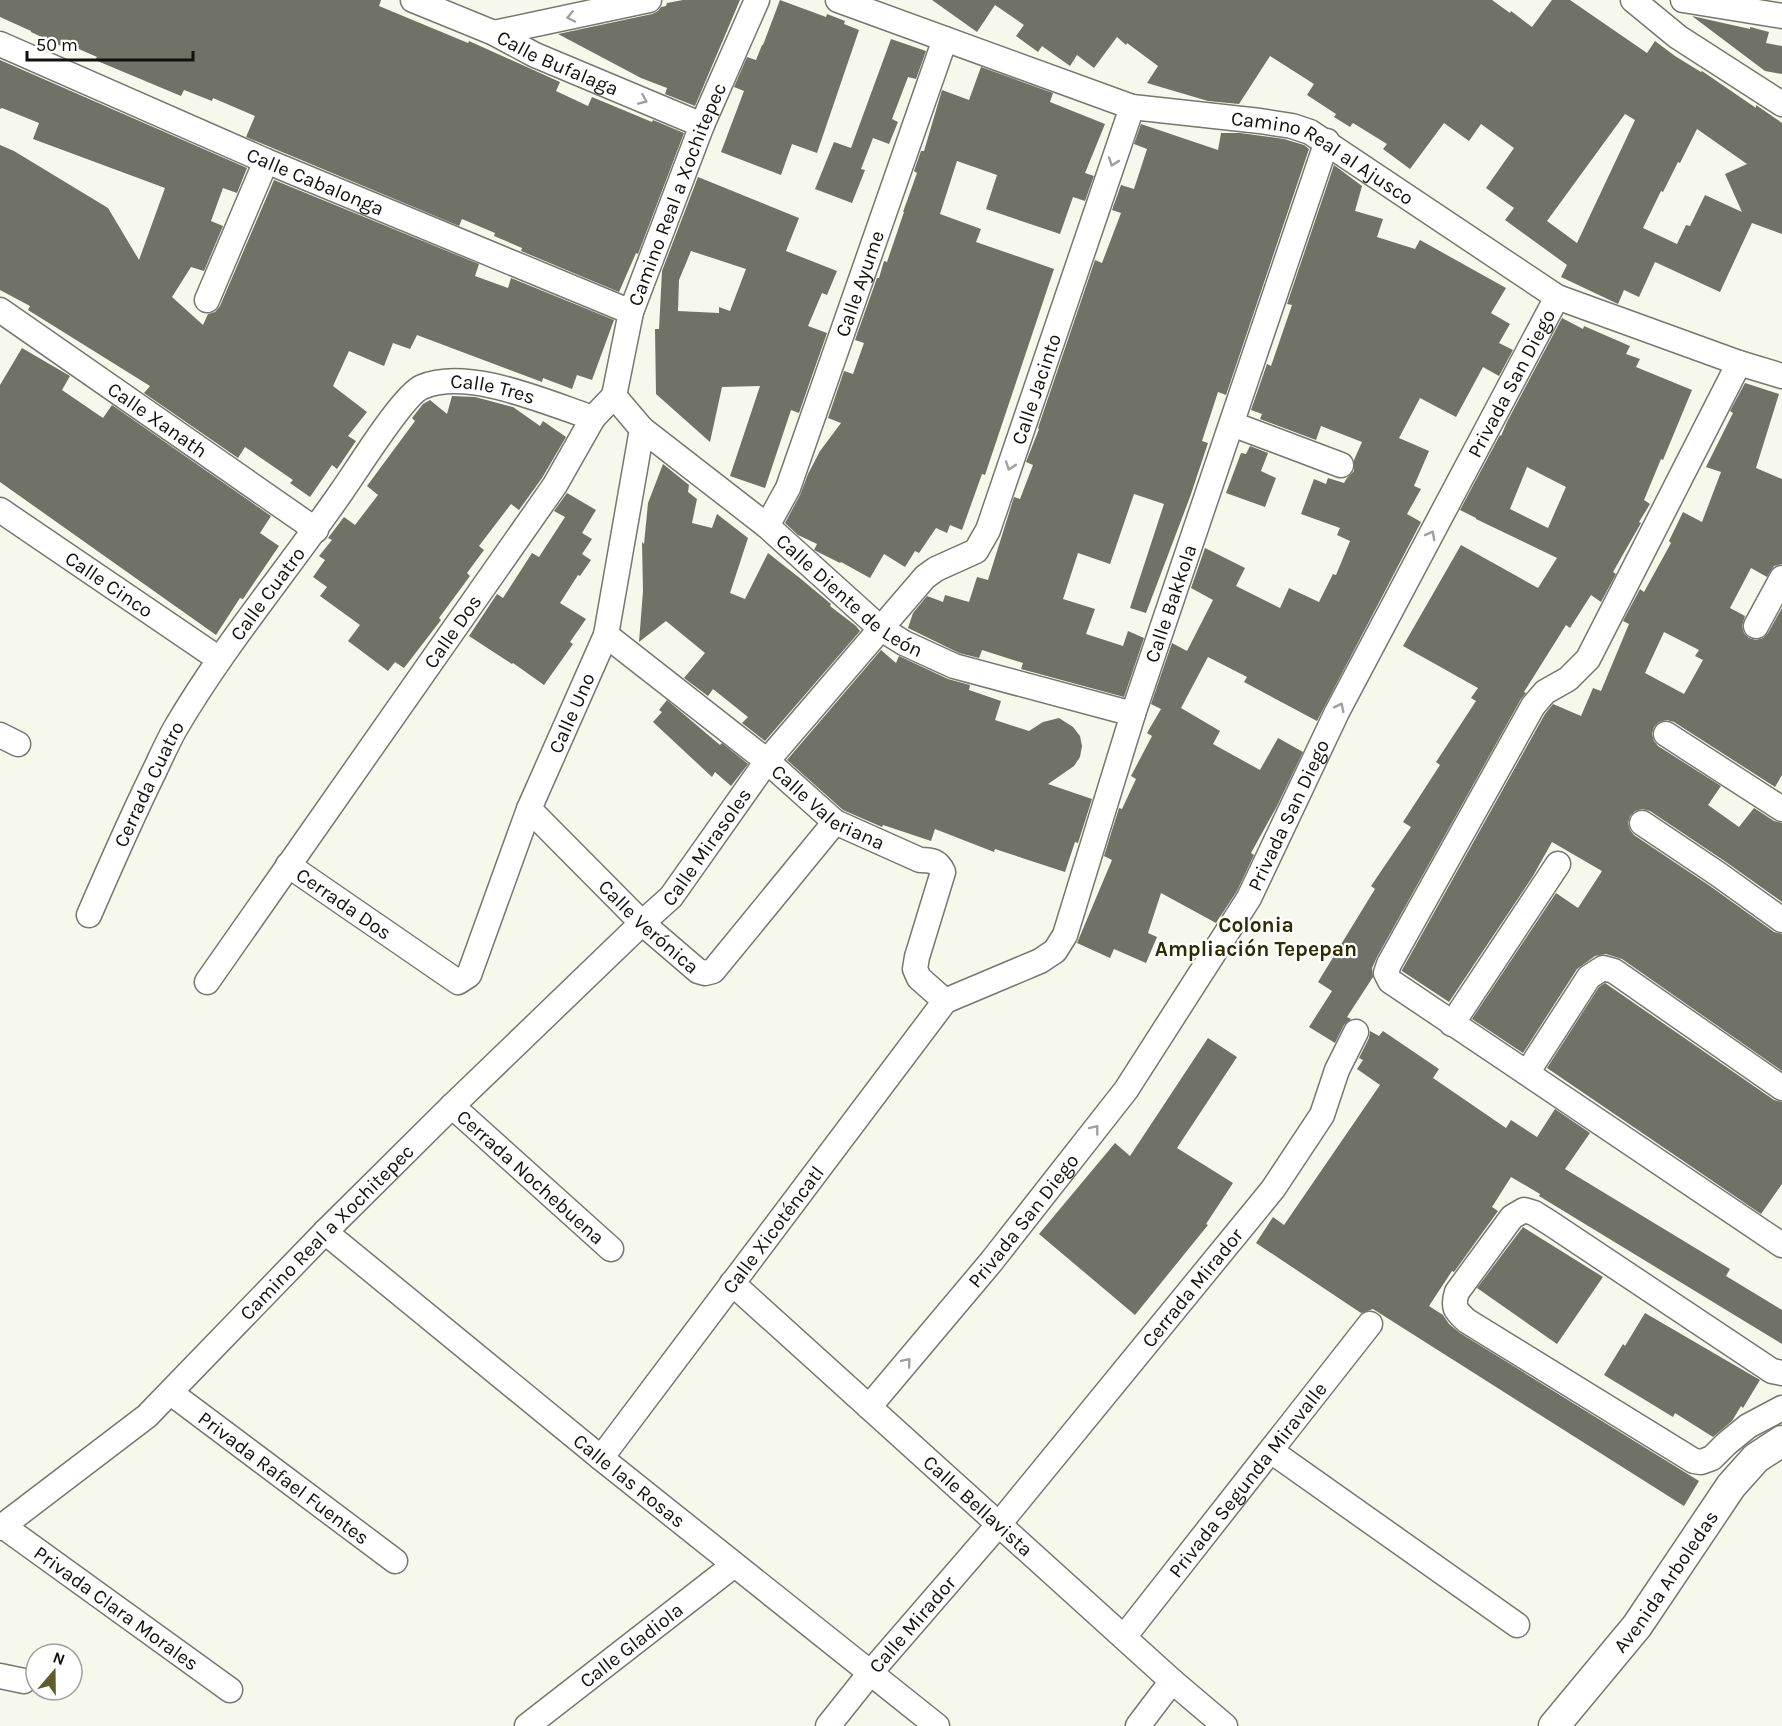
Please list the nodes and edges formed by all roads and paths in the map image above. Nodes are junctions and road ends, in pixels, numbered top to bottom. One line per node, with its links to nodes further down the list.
1 (413, 0): 10 (street, Calle Bufalaga)
2 (649, 0): 10 (street, one-way to 10)
3 (757, 0): 15 (street, Camino Real a Xochitepec)
4 (838, 0): 11 (street, Camino Real al Ajusco)
5 (1633, 0): 13 (street)
6 (1683, 0): 9 (street)
7 (1778, 0): 8 (street)
8 (1782, 10)
9 (1782, 16)
10 (494, 33): 15 (street, Calle Bufalaga, one-way to 15)
11 (945, 39): 14 (street, Camino Real al Ajusco); 30 (street, Calle Ayume)
12 (0, 44): 17 (street, Calle Cabalonga)
13 (1782, 104)
14 (1132, 107): 16 (street, Camino Real al Ajusco); 34 (street, Calle Jacinto, one-way to 34)
15 (702, 125): 21 (street, Camino Real a Xochitepec)
16 (1327, 141): 18 (street, Camino Real al Ajusco); 26 (street, Calle Bakkola)
17 (266, 161): 19 (street); 21 (street, Calle Cabalonga)
18 (1557, 297): 22 (street, Camino Real al Ajusco); 64 (street, Privada San Diego, one-way to 18)
19 (207, 300)
20 (0, 310): 31 (street, Calle Xanath)
21 (631, 312): 24 (street, Camino Real a Xochitepec)
22 (1739, 363): 23 (street, Camino Real al Ajusco); 52 (street)
23 (1782, 376)
24 (614, 396): 25 (street, Calle Dos); 27 (street, Calle Diente de León)
25 (593, 418): 31 (street, Calle Tres); 45 (street, Calle Dos)
26 (1232, 424): 28 (street); 37 (street, Calle Bakkola)
27 (642, 429): 30 (street, Calle Diente de León); 35 (street, Calle Uno)
28 (1341, 465)
29 (0, 510): 36 (street, Calle Cinco)
30 (767, 526): 34 (street, Calle Diente de León)
31 (316, 530): 36 (street, Calle Cuatro)
32 (1782, 578): 33 (street)
33 (1756, 626)
34 (880, 628): 37 (street, Calle Diente de León); 39 (street, Calle Mirasoles)
35 (606, 635): 39 (street, Calle Valeriana); 40 (street, Calle Uno)
36 (219, 659): 46 (street, Cerrada Cuatro)
37 (1133, 714): 51 (street, Calle Bakkola)
38 (1666, 734): 41 (street)
39 (767, 761): 42 (street, Calle Valeriana); 48 (street, Calle Mirasoles)
40 (529, 809): 48 (street, Calle Verónica); 50 (street, Calle Uno)
41 (1782, 809)
42 (835, 822): 48 (street, Calle Verónica); 51 (street, Calle Valeriana)
43 (1641, 823): 47 (street)
44 (1558, 864): 52 (street)
45 (288, 865): 49 (street, Cerrada Dos); 50 (street, Cerrada Dos)
46 (89, 915)
47 (1782, 920)
48 (642, 922): 56 (street, Camino Real a Xochitepec)
49 (207, 982)
50 (458, 982)
51 (945, 1001): 60 (street, Calle Xicoténcatl)
52 (1452, 1024): 54 (street)
53 (1356, 1032): 69 (street, Cerrada Mirador)
54 (1527, 1073): 55 (street); 58 (street)
55 (1782, 1088)
56 (452, 1106): 57 (street, Camino Real a Xochitepec); 59 (street, Cerrada Nochebuena)
57 (325, 1232): 63 (street, Camino Real a Xochitepec); 68 (street, Calle las Rosas)
58 (1781, 1243)
59 (611, 1249)
60 (732, 1283): 64 (street, Calle Bellavista); 68 (street, Calle Xicoténcatl)
61 (1370, 1324): 67 (street, Privada Segunda Miravalle)
62 (1782, 1373): 65 (street)
63 (171, 1393): 70 (street, Camino Real a Xochitepec); 71 (street, Privada Rafael Fuentes)
64 (869, 1407): 69 (street, Calle Bellavista)
65 (1782, 1408)
66 (1782, 1441): 85 (street, Avenida Arboledas)
67 (1271, 1451): 73 (street); 74 (street, Privada Segunda Miravalle)
68 (601, 1458): 72 (street, Calle las Rosas)
69 (999, 1524): 74 (street, Calle Bellavista); 75 (street, Calle Mirador)
70 (1, 1527): 79 (street, Privada Clara Morales)
71 (395, 1561)
72 (734, 1565): 75 (street, Calle las Rosas); 80 (street, Calle Gladiola)
73 (1517, 1625)
74 (1124, 1637): 78 (street, Calle Bellavista)
75 (871, 1672): 81 (street, Calle Mirador); 82 (street, Calle las Rosas)
76 (0, 1676): 77 (street)
77 (24, 1681)
78 (1172, 1681): 83 (street); 84 (street, Calle Bellavista)
79 (230, 1690)
80 (527, 1726)
81 (828, 1726)
82 (936, 1726)
83 (1138, 1726)
84 (1225, 1726)
85 (1554, 1726)

